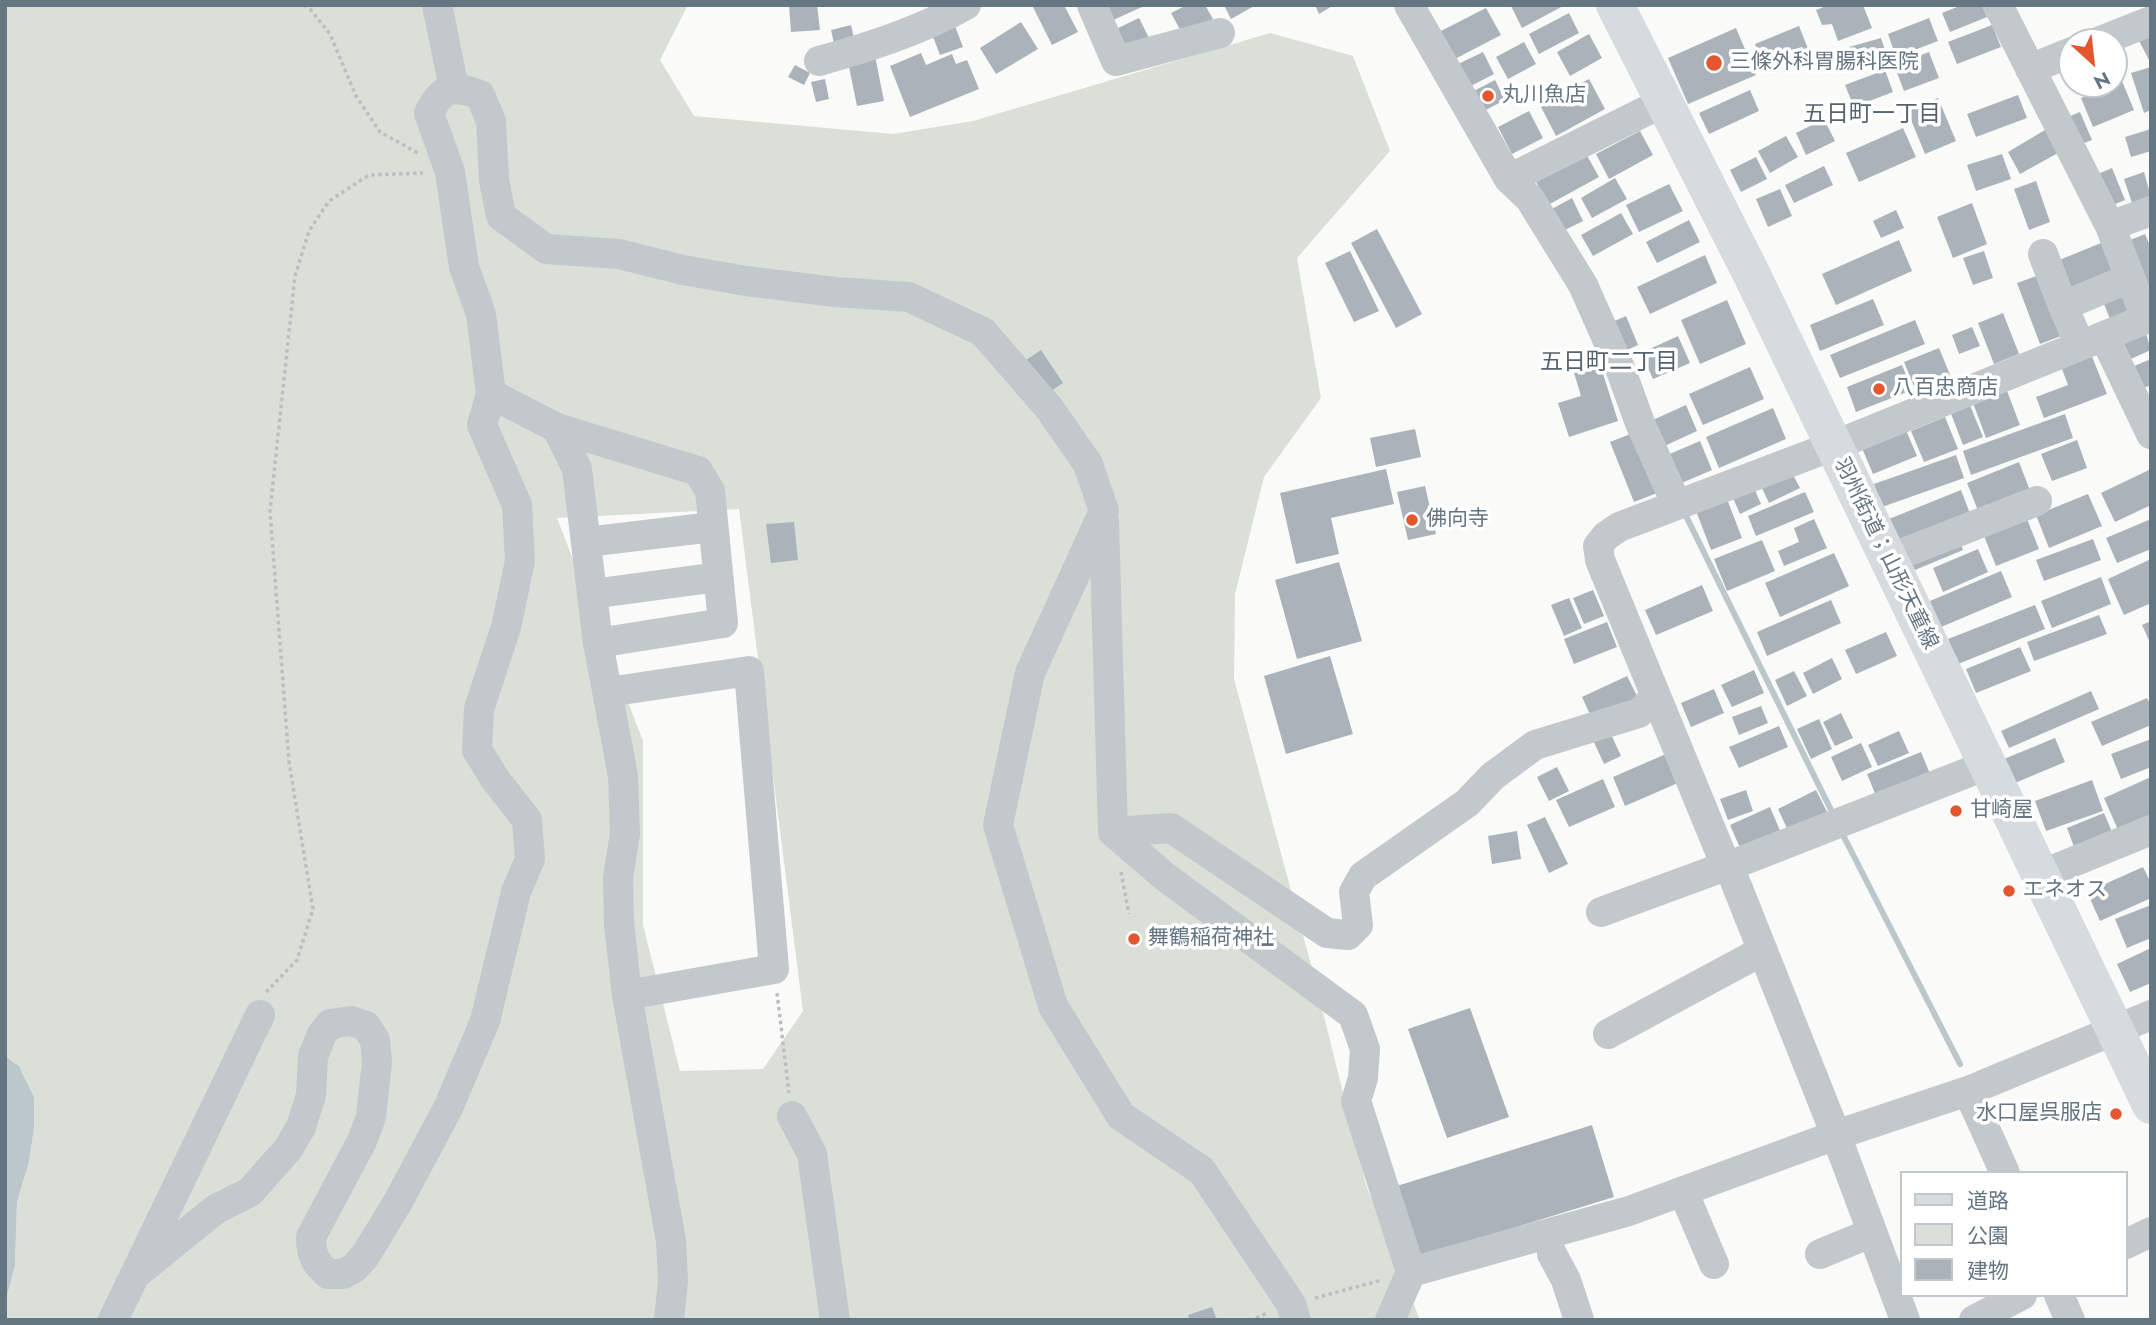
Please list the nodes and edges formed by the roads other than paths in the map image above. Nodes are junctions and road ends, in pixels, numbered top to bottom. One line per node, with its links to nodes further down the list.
1 (437, 5): 13 (street)
2 (966, 5): 11 (street)
3 (1092, 5): 9 (street)
4 (1409, 5): 15 (street)
5 (1615, 5): 14 (main road, 羽州街道；山形天童線)
6 (1998, 5): 12 (street)
7 (2151, 21): 8 (street)
8 (2128, 30)
9 (1220, 33)
10 (2058, 58): 12 (street)
11 (819, 61)
12 (2029, 69): 17 (street)
13 (454, 88): 23 (street); 29 (street)
14 (1664, 102): 15 (street); 26 (main road, 羽州街道；山形天童線)
15 (1509, 179): 28 (street)
16 (2151, 211): 17 (street)
17 (2110, 226): 19 (street)
18 (2043, 254): 20 (street)
19 (2130, 278): 20 (street); 21 (street)
20 (2063, 306): 22 (street)
21 (2148, 318): 22 (street)
22 (2092, 341): 25 (street); 26 (street)
23 (491, 394): 24 (street); 63 (street)
24 (557, 428): 30 (street); 31 (street)
25 (2151, 434)
26 (1833, 446): 28 (street); 32 (main road, 羽州街道；山形天童線)
27 (2037, 501): 32 (street)
28 (1677, 505): 37 (street)
29 (1104, 511): 40 (street); 66 (street)
30 (713, 527): 31 (street); 33 (street)
31 (586, 542): 34 (street)
32 (1888, 559): 38 (main road, 羽州街道；山形天童線)
33 (718, 577): 34 (street); 35 (street)
34 (592, 594): 35 (street)
35 (598, 643): 36 (street)
36 (608, 692): 45 (street); 45 (street)
37 (1656, 696): 40 (street); 41 (street)
38 (1987, 765): 41 (street); 42 (main road, 羽州街道；山形天童線)
39 (2151, 830): 42 (street)
40 (1113, 832): 62 (street)
41 (1728, 866): 43 (street); 44 (street)
42 (2041, 875): 48 (main road, 羽州街道；山形天童線)
43 (1601, 912)
44 (1762, 951): 49 (street); 53 (street)
45 (627, 995): 68 (street)
46 (262, 1004): 63 (street)
47 (2151, 1015): 48 (street)
48 (2114, 1031): 50 (street); 51 (main road, 羽州街道；山形天童線)
49 (1608, 1034)
50 (1968, 1091): 53 (street); 54 (street)
51 (2151, 1104)
52 (792, 1116): 69 (street)
53 (1836, 1135): 55 (street); 57 (street)
54 (2004, 1171)
55 (1684, 1191): 61 (street); 62 (street)
56 (2151, 1232): 58 (street)
57 (1871, 1233): 60 (street); 72 (street)
58 (2128, 1243)
59 (1552, 1254): 71 (street)
60 (1820, 1254)
61 (1714, 1264)
62 (1411, 1272): 70 (street)
63 (137, 1273): 67 (street)
64 (2018, 1297): 73 (street)
65 (2060, 1297): 74 (street)
66 (1293, 1312)
67 (113, 1320)
68 (669, 1320)
69 (835, 1320)
70 (1390, 1320)
71 (1579, 1320)
72 (1905, 1320)
73 (1974, 1320)
74 (2070, 1320)

